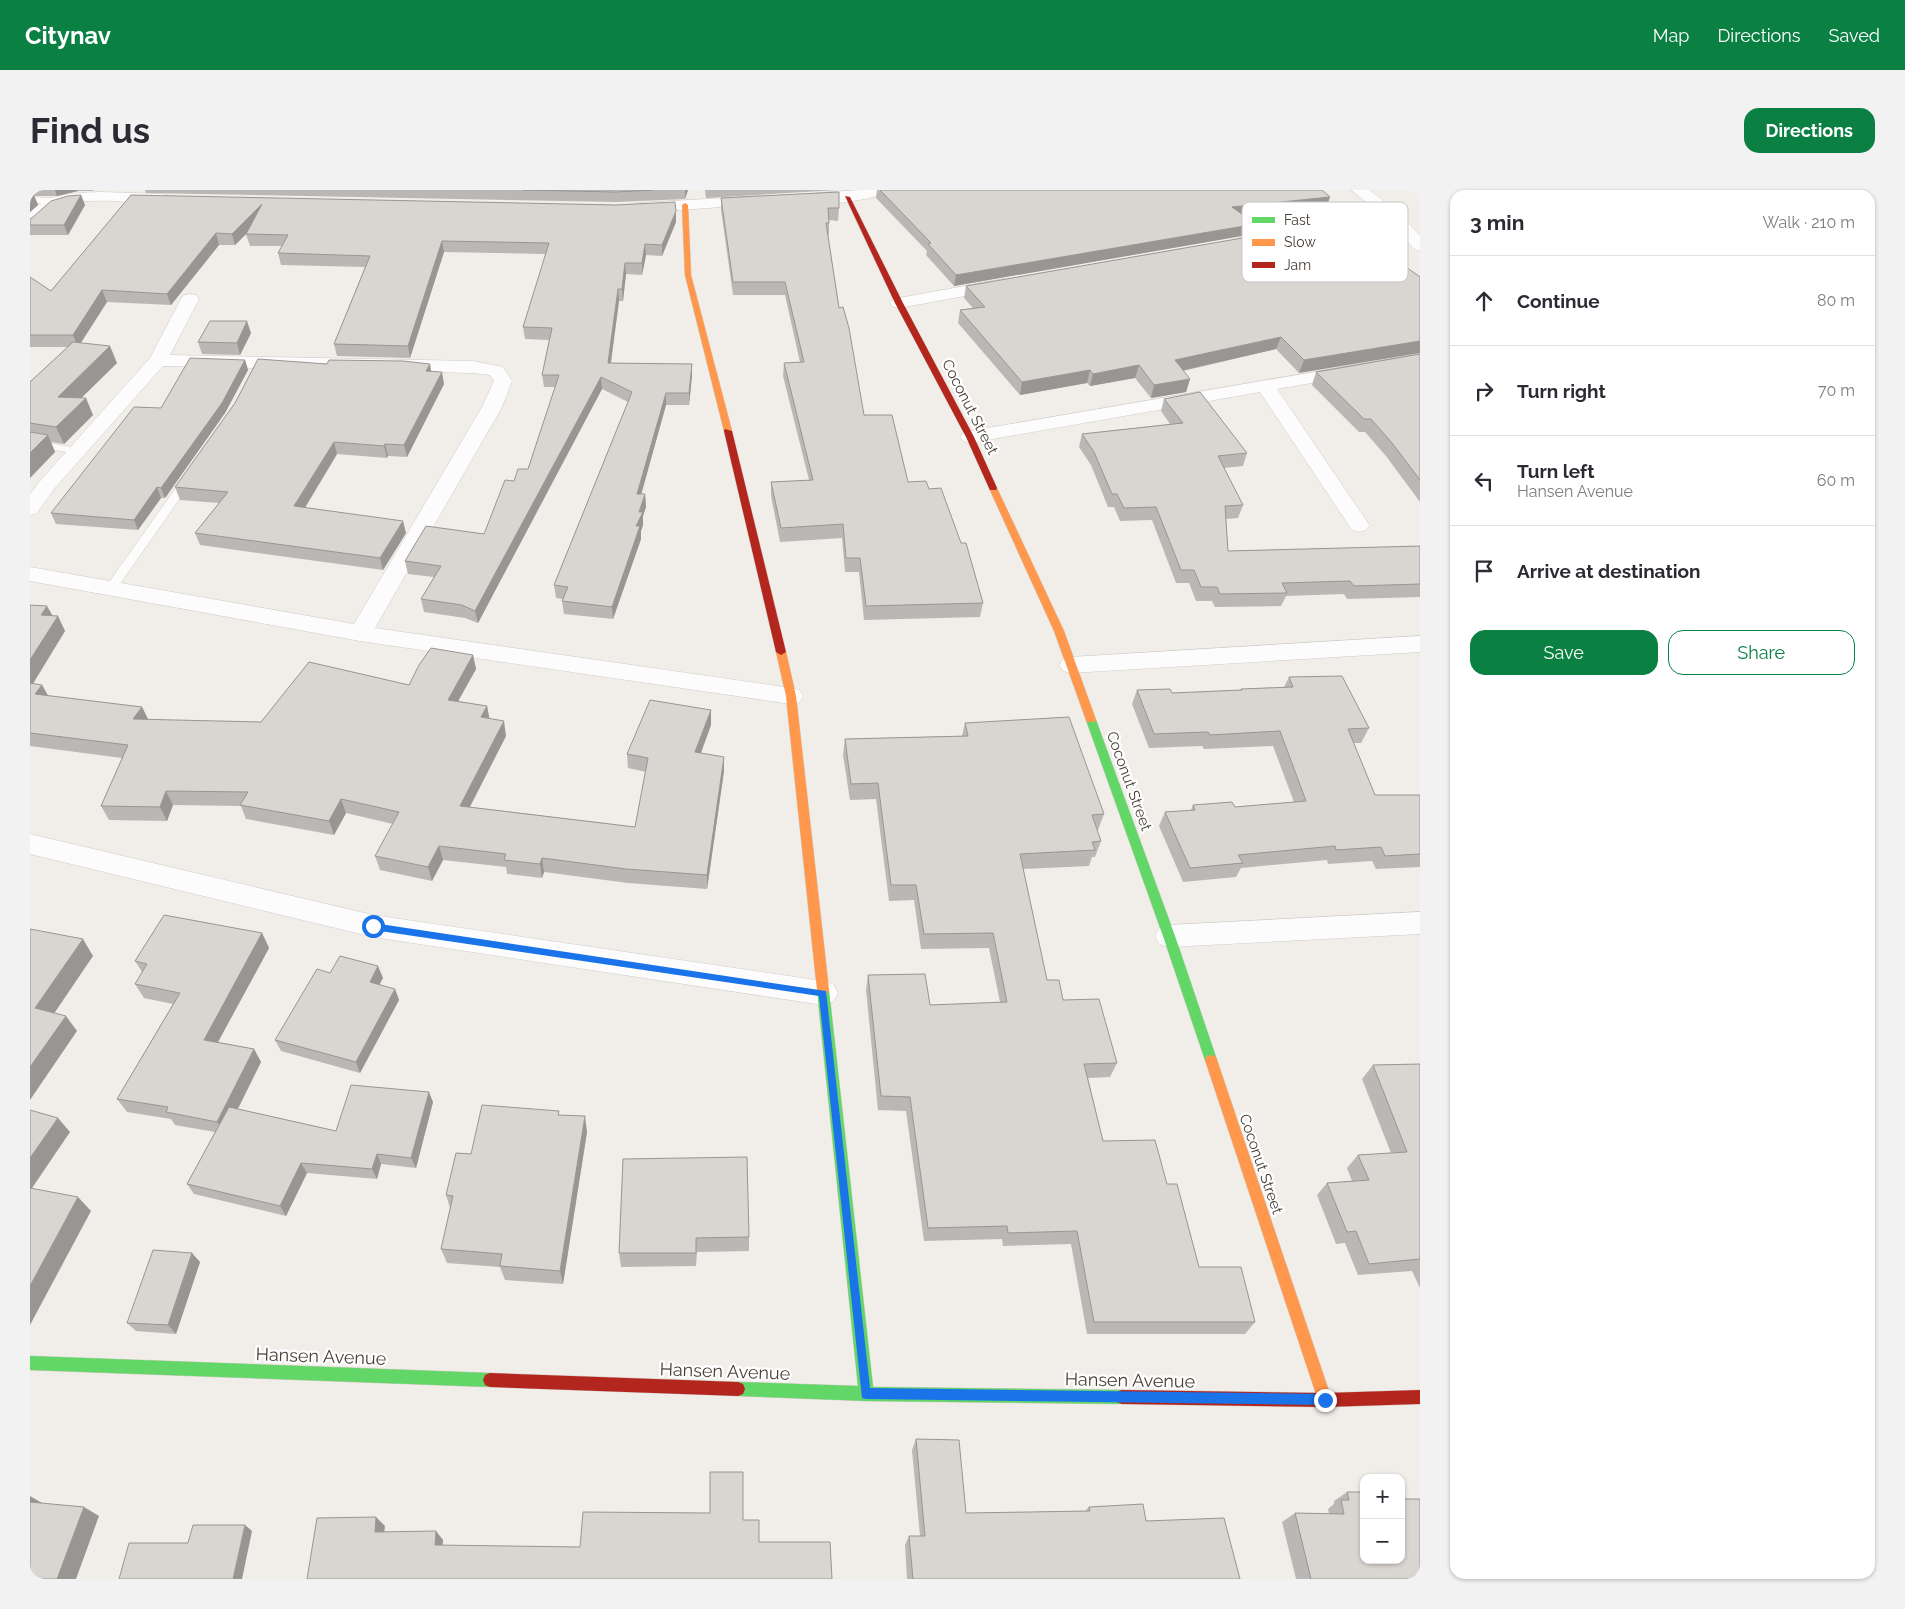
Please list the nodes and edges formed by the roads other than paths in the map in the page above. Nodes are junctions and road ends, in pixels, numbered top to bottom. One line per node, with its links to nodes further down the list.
1 (884, 190): 4 (street)
2 (1359, 190): 10 (street)
3 (101, 194): 7 (street); 8 (street)
4 (847, 197): 5 (street); 20 (street, Coconut Street)
5 (800, 199)
6 (30, 200): 8 (lane)
7 (178, 200)
8 (58, 201): 13 (street)
9 (771, 201): 11 (street)
10 (1375, 202)
11 (685, 205): 12 (street); 35 (street)
12 (626, 208)
13 (30, 224)
14 (1408, 232): 17 (street)
15 (1242, 243): 16 (street)
16 (1229, 245)
17 (1420, 246)
18 (1015, 282): 20 (street)
19 (190, 299): 22 (street)
20 (899, 302): 24 (street, Coconut Street)
21 (1420, 359): 23 (street)
22 (158, 360): 26 (street); 32 (street)
23 (1265, 386): 24 (street); 29 (street)
24 (970, 437): 34 (street, Coconut Street)
25 (30, 443): 26 (lane)
26 (78, 451): 28 (street)
27 (195, 467): 31 (lane)
28 (30, 509)
29 (1359, 526)
30 (30, 574): 31 (street)
31 (111, 588): 32 (street)
32 (360, 633): 35 (street)
33 (1420, 644): 34 (street)
34 (1071, 664): 38 (street, Coconut Street)
35 (791, 696): 39 (street)
36 (30, 844): 39 (street)
37 (1420, 922): 38 (street)
38 (1169, 936): 43 (street, Coconut Street)
39 (823, 993): 41 (street)
40 (30, 1363): 41 (street, Hansen Avenue)
41 (866, 1394): 43 (street, Hansen Avenue)
42 (1420, 1397): 43 (street, Hansen Avenue)
43 (1325, 1400)

